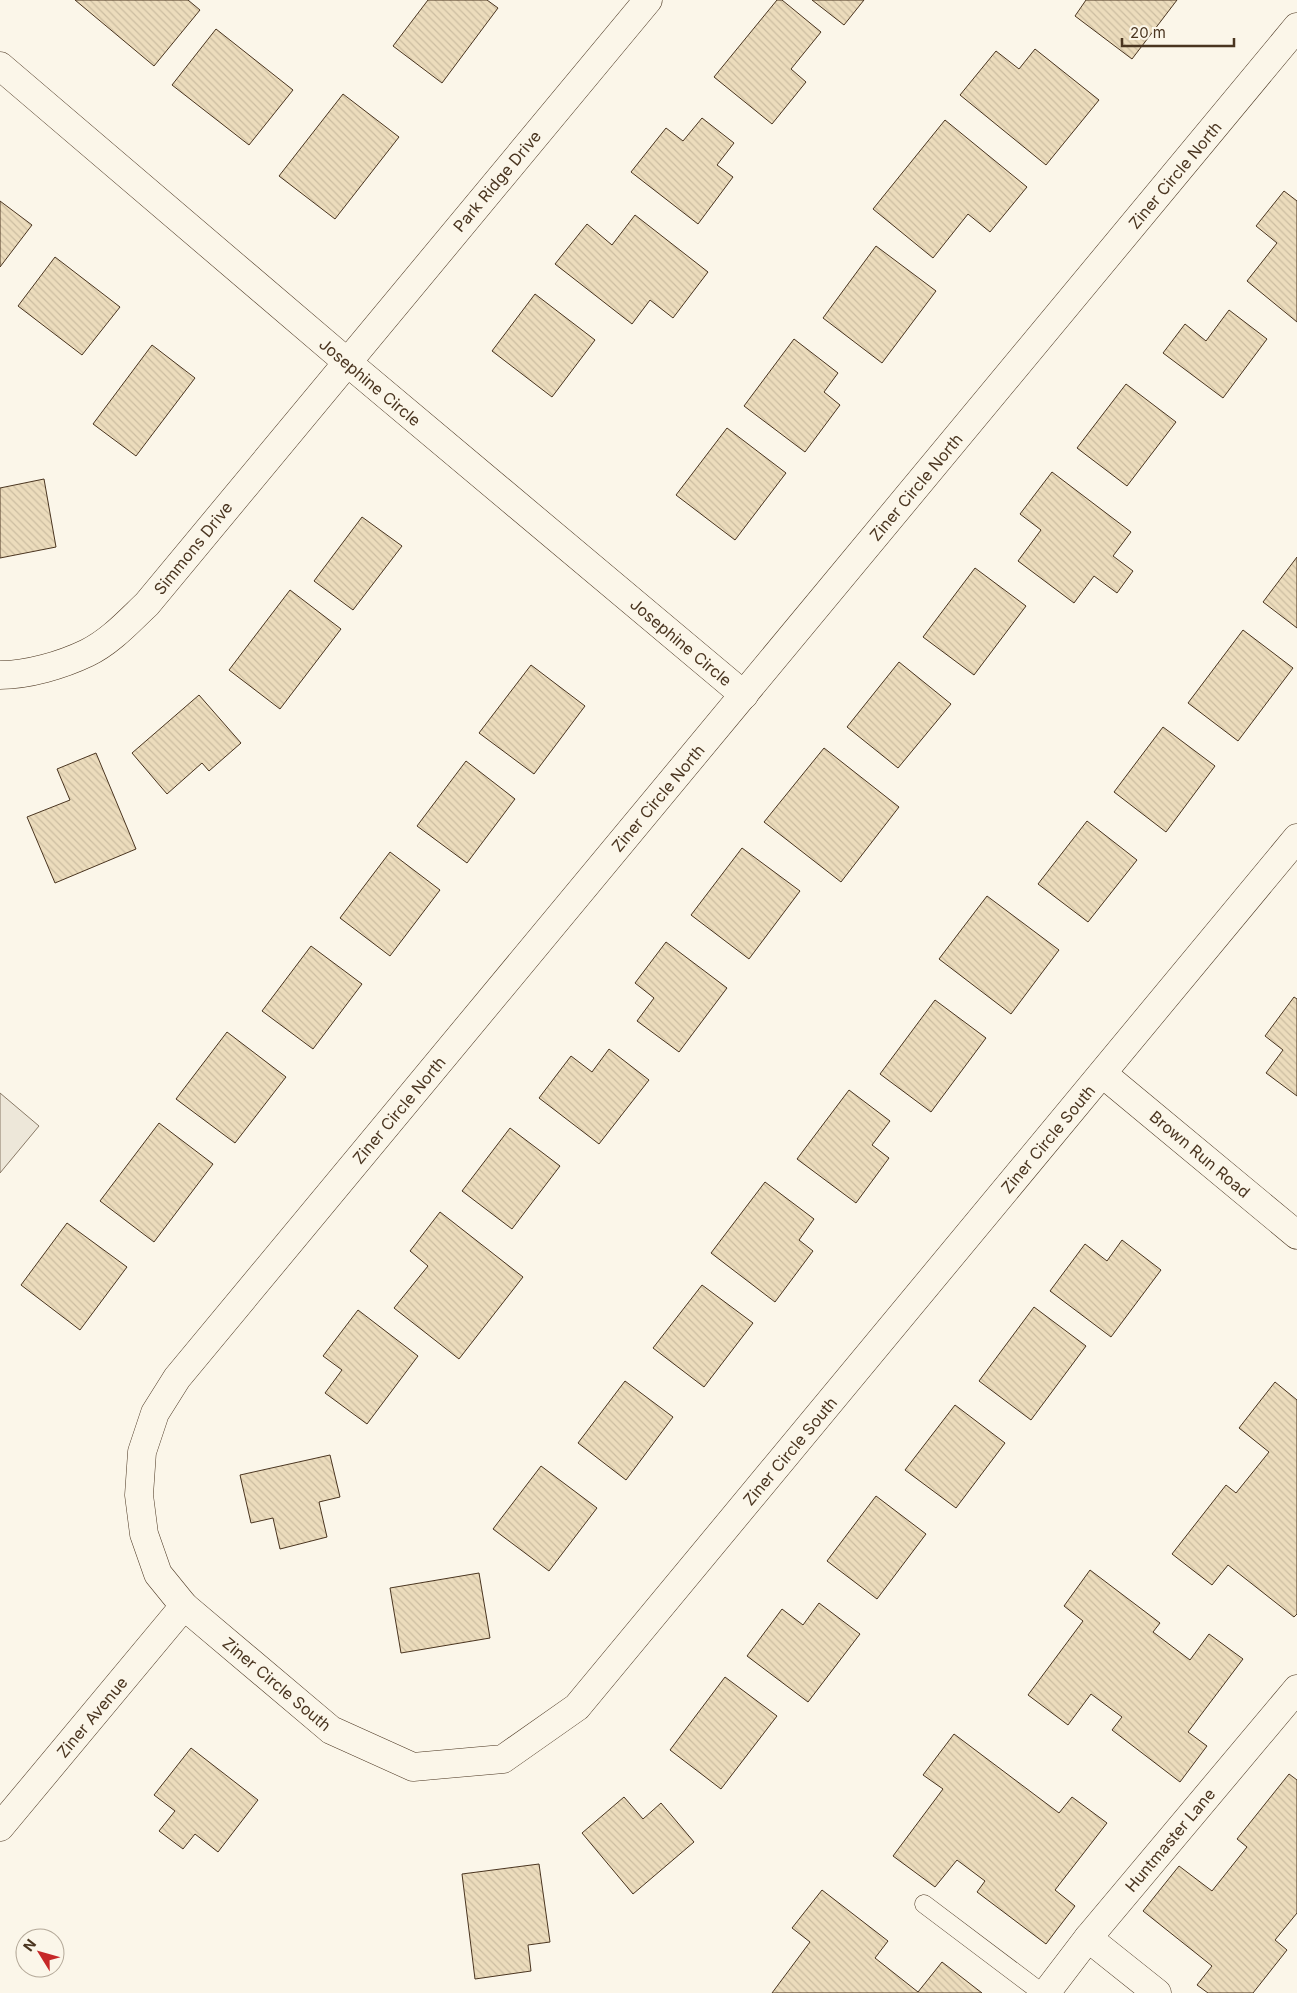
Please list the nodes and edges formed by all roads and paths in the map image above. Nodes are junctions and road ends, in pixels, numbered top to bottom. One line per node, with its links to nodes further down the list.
1 (648, 0): 4 (street, Park Ridge Drive)
2 (1297, 27): 6 (street, Ziner Circle North)
3 (0, 66): 4 (street, Josephine Circle)
4 (347, 362): 5 (street, Simmons Drive); 6 (street, Josephine Circle)
5 (0, 675)
6 (744, 695): 10 (street, Ziner Circle North)
7 (1297, 838): 8 (street, Ziner Circle South)
8 (1102, 1074): 9 (street, Brown Run Road); 10 (street, Ziner Circle South)
9 (1297, 1235)
10 (184, 1606): 12 (street, Ziner Avenue)
11 (1293, 1703): 14 (street, Huntmaster Lane)
12 (0, 1828)
13 (924, 1904): 15 (lane)
14 (1088, 1938): 15 (street, Huntmaster Lane); 16 (street)
15 (1044, 1993)
16 (1157, 1993)

